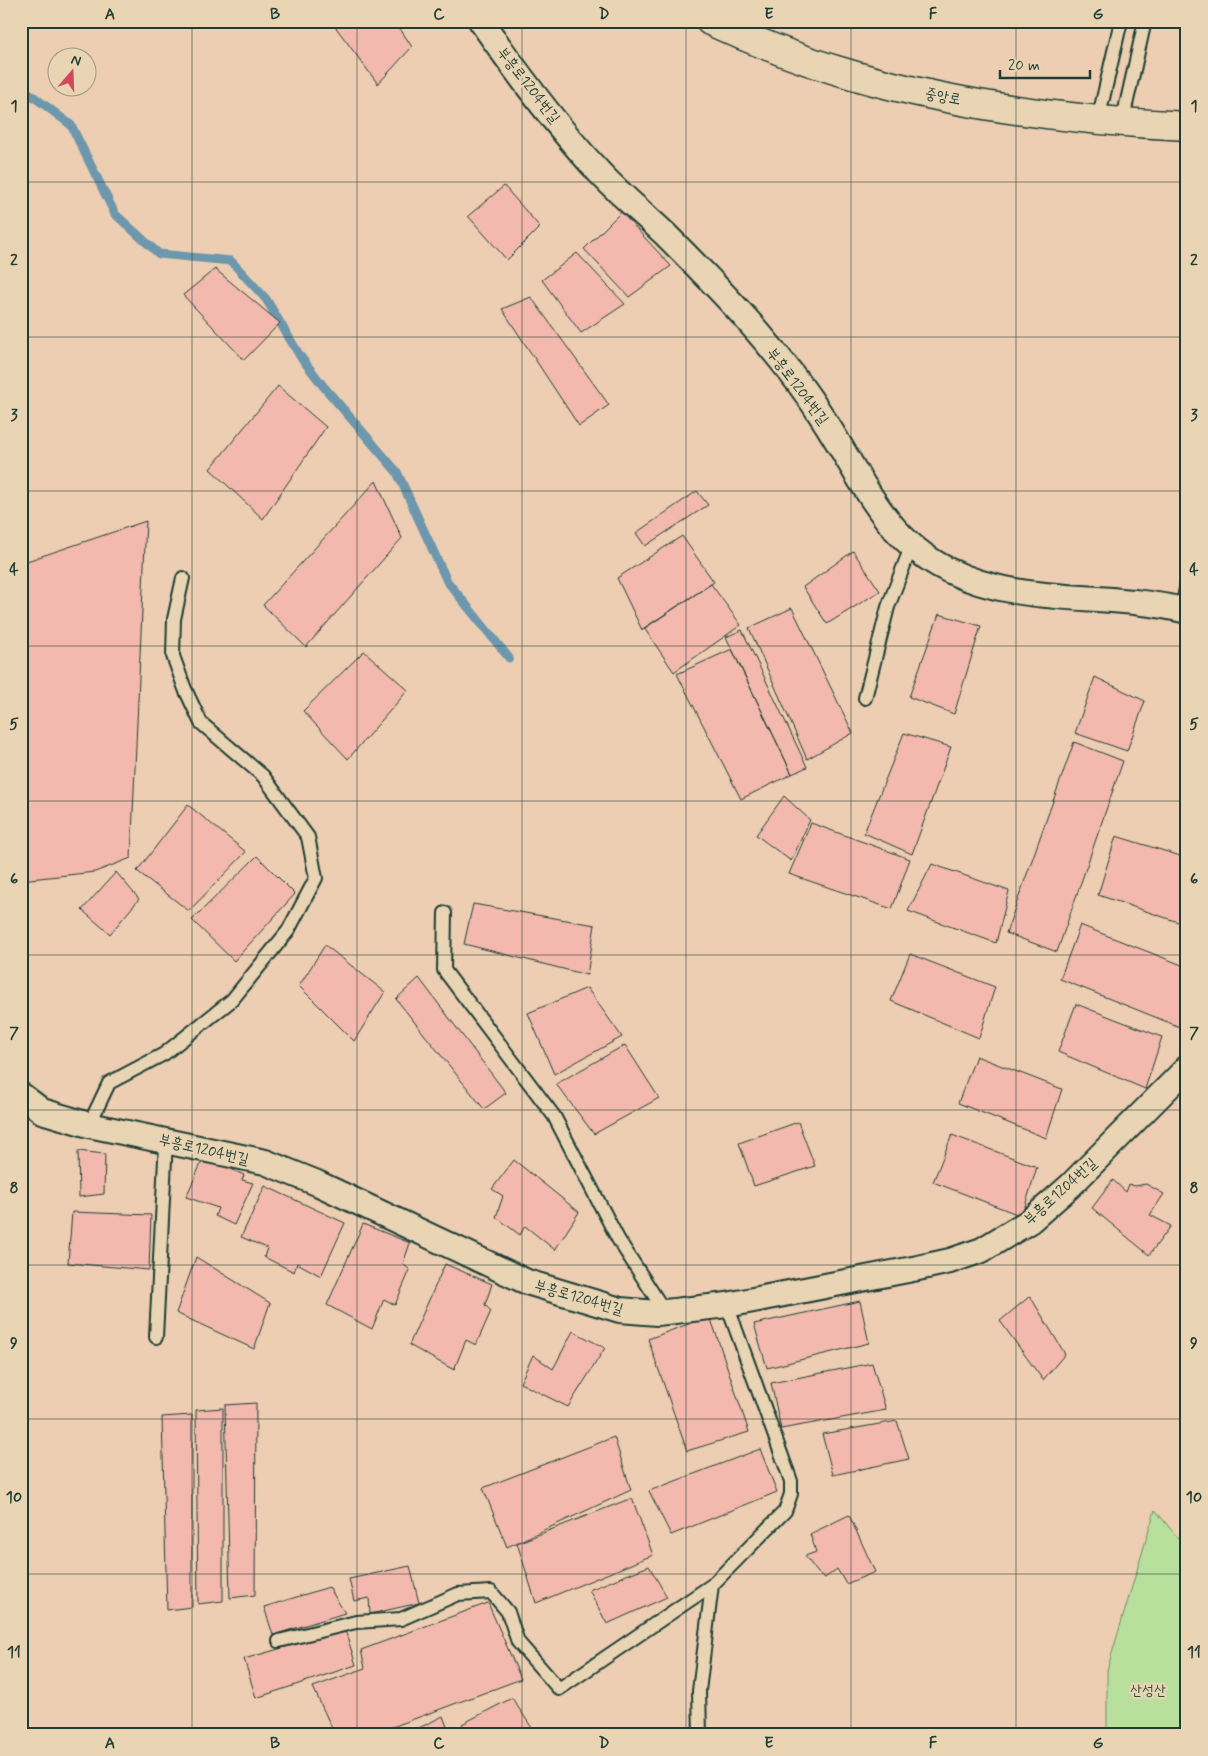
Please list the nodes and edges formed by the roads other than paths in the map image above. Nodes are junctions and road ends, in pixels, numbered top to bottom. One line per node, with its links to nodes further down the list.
1 (481, 21): 7 (street, 부흥로1204번길)
2 (710, 21): 5 (main road, 중앙로)
3 (1121, 21): 5 (lane)
4 (1145, 21): 5 (lane)
5 (1110, 121): 6 (main road, 중앙로)
6 (1187, 126)
7 (911, 547): 10 (street, 부흥로1204번길); 11 (lane)
8 (184, 578): 15 (lane)
9 (1187, 583): 10 (lane)
10 (1184, 610)
11 (865, 698)
12 (445, 913): 18 (lane)
13 (1187, 1068): 17 (street, 부흥로1204번길)
14 (21, 1095): 15 (street, 부흥로1204번길)
15 (89, 1125): 16 (street, 부흥로1204번길)
16 (166, 1140): 18 (street, 부흥로1204번길); 19 (lane)
17 (727, 1305): 18 (street, 부흥로1204번길); 20 (lane)
18 (665, 1312)
19 (156, 1337)
20 (712, 1585): 21 (lane); 22 (lane)
21 (279, 1641)
22 (700, 1735)

